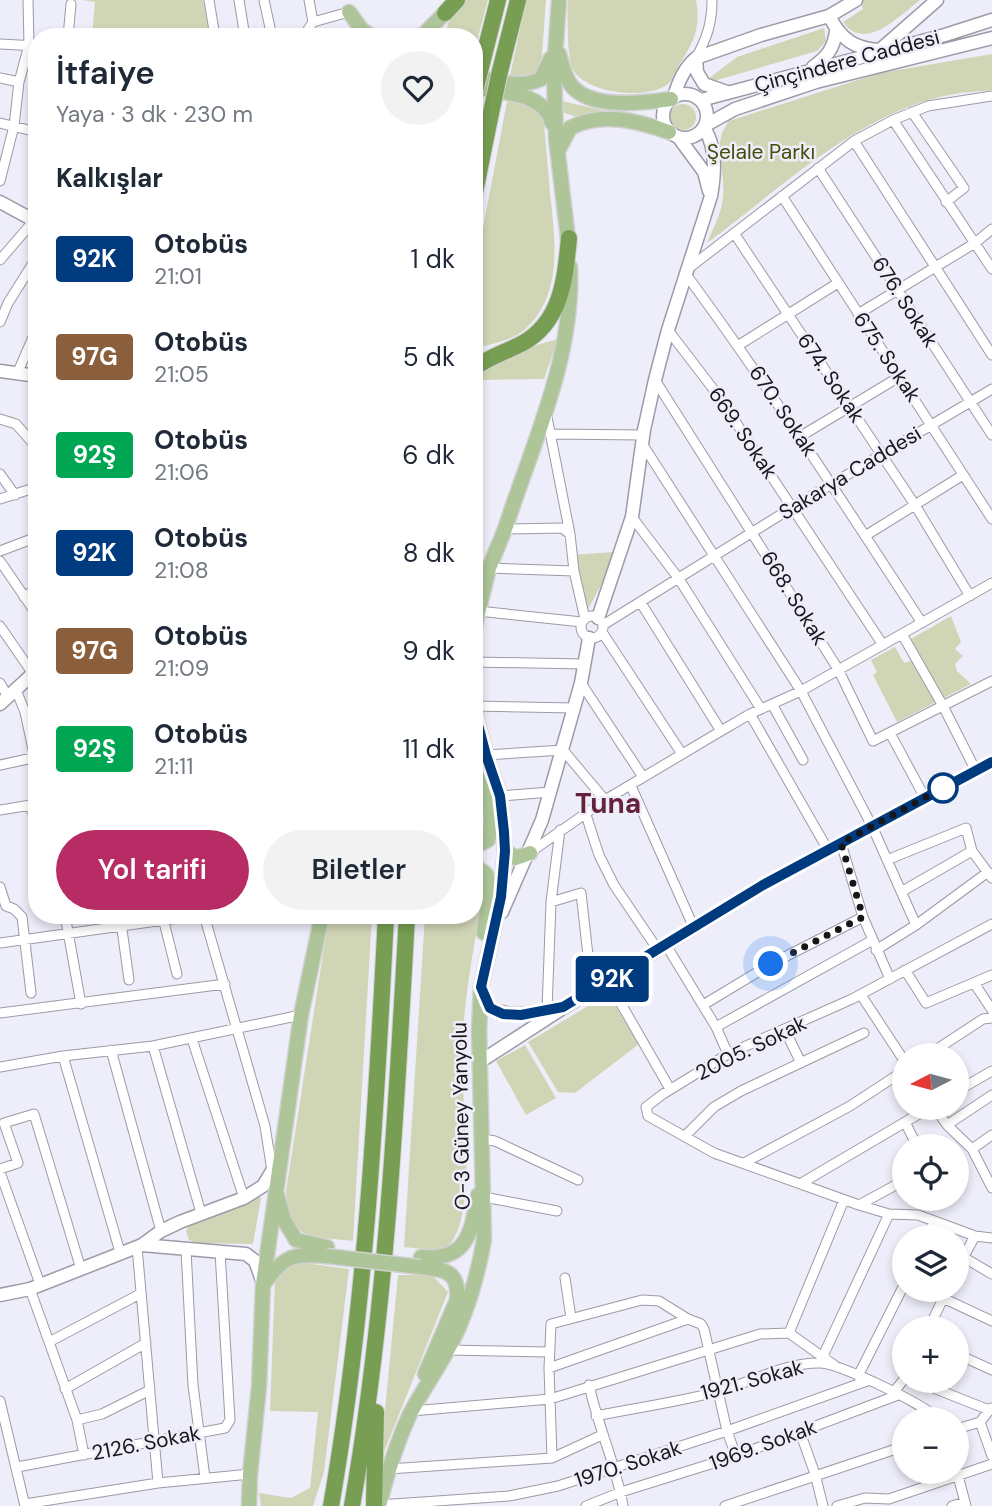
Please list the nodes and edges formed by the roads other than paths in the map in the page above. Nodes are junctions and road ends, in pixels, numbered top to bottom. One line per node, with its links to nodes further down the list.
1 (28, 0): 18 (street)
2 (209, 0): 20 (street)
3 (239, 0): 21 (street)
4 (264, 0): 22 (street)
5 (309, 0): 17 (street)
6 (498, 0): 33 (highway)
7 (518, 0): 55 (highway, bridge)
8 (559, 0): 29 (main road)
9 (712, 0): 34 (street)
10 (856, 0): 15 (main road)
11 (937, 0): 32 (main road)
12 (71, 4): 19 (street)
13 (347, 6): 17 (street); 24 (main road); 25 (main road)
14 (449, 6): 26 (main road)
15 (829, 16): 27 (main road); 34 (main road)
16 (992, 20): 32 (main road, Çinçindere Caddesi)
17 (313, 22): 23 (street)
18 (31, 28)
19 (69, 28)
20 (214, 28)
21 (244, 28)
22 (270, 28)
23 (309, 28)
24 (356, 28)
25 (361, 28)
26 (434, 28)
27 (836, 31): 32 (main road); 36 (main road)
28 (992, 38): 50 (main road, Çinçindere Caddesi)
29 (556, 40): 37 (main road); 43 (main road); 54 (main road)
30 (0, 44): 31 (street)
31 (28, 46)
32 (880, 50): 36 (main road, Çinçindere Caddesi)
33 (483, 51)
34 (696, 58): 41 (main road); 43 (main road); 44 (main road)
35 (28, 59): 39 (street)
36 (809, 70): 41 (main road, Çinçindere Caddesi)
37 (483, 74)
38 (0, 78): 39 (street)
39 (19, 82): 49 (street)
40 (483, 89): 54 (main road)
41 (731, 93): 44 (main road, Çinçindere Caddesi)
42 (991, 97): 45 (street); 46 (street)
43 (673, 98): 44 (main road); 52 (main road)
44 (699, 99): 50 (main road)
45 (992, 109)
46 (912, 112): 47 (street); 60 (street)
47 (893, 120): 53 (street); 60 (street)
48 (0, 123): 49 (street)
49 (14, 126): 51 (street); 57 (street)
50 (705, 126): 52 (main road); 58 (main road)
51 (28, 130)
52 (674, 135): 54 (main road); 58 (main road)
53 (854, 141): 56 (street); 69 (street)
54 (556, 145): 66 (main road)
55 (483, 153)
56 (818, 168): 59 (street); 74 (street, 676. Sokak)
57 (0, 181)
58 (711, 196): 72 (main road)
59 (782, 196): 65 (street); 73 (street, 675. Sokak)
60 (946, 202): 67 (street)
61 (2, 206): 62 (main road)
62 (28, 217)
63 (28, 229): 68 (street)
64 (992, 229): 67 (street)
65 (734, 233): 72 (street); 75 (street, 674. Sokak)
66 (569, 238): 82 (highway); 91 (main road)
67 (975, 243): 69 (street); 70 (street)
68 (0, 260)
69 (936, 267): 74 (street); 81 (street)
70 (992, 268)
71 (28, 271): 77 (street)
72 (687, 271): 78 (main road); 79 (street, 670. Sokak)
73 (838, 283): 75 (street); 76 (street, 675. Sokak)
74 (897, 290): 76 (street); 89 (street, 676. Sokak)
75 (788, 314): 79 (street); 90 (street, 674. Sokak)
76 (858, 314): 86 (street, 675. Sokak)
77 (0, 322)
78 (668, 330): 87 (main road); 107 (street, 669. Sokak)
79 (739, 345): 96 (street, 670. Sokak)
80 (28, 349): 84 (street)
81 (992, 355)
82 (483, 362)
83 (0, 371): 84 (main road)
84 (17, 374): 85 (main road)
85 (28, 375)
86 (899, 377): 90 (street); 93 (street, 675. Sokak)
87 (656, 380): 98 (main road); 111 (street, 668. Sokak)
88 (992, 389): 89 (street, Sakarya Caddesi)
89 (969, 402): 93 (street, Sakarya Caddesi); 95 (street, 676. Sokak)
90 (850, 407): 96 (street); 99 (street, 674. Sokak)
91 (545, 409): 94 (street); 110 (main road)
92 (0, 418): 97 (street)
93 (932, 423): 99 (street, Sakarya Caddesi); 101 (street, 675. Sokak)
94 (551, 434): 98 (street); 112 (street)
95 (992, 435)
96 (801, 436): 102 (street, 670. Sokak)
97 (28, 438)
98 (643, 440): 108 (main road); 116 (street)
99 (881, 454): 102 (street, Sakarya Caddesi); 106 (street, 674. Sokak)
100 (0, 474): 104 (street)
101 (963, 475): 106 (street); 109 (street, 675. Sokak)
102 (831, 485): 107 (street, Sakarya Caddesi); 113 (street, 670. Sokak)
103 (28, 490): 104 (street)
104 (15, 495): 105 (street)
105 (0, 499)
106 (915, 505): 113 (street); 124 (street, 674. Sokak)
107 (793, 507): 111 (street, Sakarya Caddesi); 134 (street, 669. Sokak)
108 (632, 517): 120 (street); 129 (main road)
109 (992, 519)
110 (505, 529): 112 (street); 118 (main road)
111 (754, 533): 116 (street, Sakarya Caddesi); 138 (street, 668. Sokak)
112 (570, 534): 119 (street)
113 (865, 536): 130 (street, 670. Sokak)
114 (28, 540): 115 (street)
115 (0, 551)
116 (716, 556): 120 (street, Sakarya Caddesi); 143 (street)
117 (0, 561): 125 (street)
118 (489, 568): 119 (street); 122 (main road)
119 (574, 571): 129 (street)
120 (679, 579): 127 (street, Sakarya Caddesi); 149 (street)
121 (992, 583): 124 (street)
122 (483, 591)
123 (28, 594): 125 (street)
124 (970, 596): 130 (street)
125 (24, 597): 126 (street)
126 (28, 603)
127 (641, 603): 129 (street, Sakarya Caddesi); 154 (street)
128 (483, 612): 129 (street)
129 (594, 623): 133 (street, Sakarya Caddesi); 133 (street); 158 (street)
130 (922, 623): 132 (street)
131 (0, 626): 136 (street)
132 (902, 634): 134 (street); 146 (street)
133 (589, 638): 137 (main road)
134 (883, 645): 138 (street)
135 (483, 662): 137 (street)
136 (28, 663)
137 (583, 664): 142 (main road)
138 (838, 669): 143 (street); 155 (street, 668. Sokak)
139 (28, 678): 144 (main road)
140 (992, 681): 146 (street)
141 (0, 683): 144 (street)
142 (581, 683): 148 (main road); 165 (street)
143 (801, 691): 145 (street); 175 (street)
144 (8, 697): 151 (street)
145 (772, 704): 149 (street); 160 (street)
146 (943, 706): 155 (street); 164 (street)
147 (483, 708): 148 (street)
148 (574, 708): 157 (main road)
149 (761, 709): 152 (street)
150 (28, 711): 151 (street)
151 (24, 712): 153 (street)
152 (750, 714): 154 (street); 179 (street)
153 (28, 728)
154 (721, 731): 158 (street)
155 (890, 733): 170 (street)
156 (483, 743): 159 (main road, O-3 Güney Yanyolu)
157 (563, 750): 159 (street); 168 (main road); 171 (street)
158 (681, 754): 165 (street)
159 (486, 755): 169 (main road, O-3 Güney Yanyolu)
160 (803, 760)
161 (28, 762): 163 (street)
162 (992, 762): 164 (main road)
163 (0, 765)
164 (975, 771): 170 (main road)
165 (643, 777): 167 (street)
166 (483, 781): 177 (main road)
167 (631, 786): 171 (street); 200 (street)
168 (551, 792): 169 (street); 182 (main road)
169 (500, 796): 181 (main road, O-3 Güney Yanyolu)
170 (925, 798): 175 (main road)
171 (605, 800): 174 (street)
172 (28, 806): 173 (street)
173 (0, 810)
174 (586, 815): 176 (street); 205 (street)
175 (872, 826): 178 (main road); 183 (street)
176 (560, 830): 182 (street); 188 (street)
177 (483, 842)
178 (841, 843): 179 (main road); 189 (street)
179 (828, 850): 200 (main road)
180 (972, 850): 183 (street); 185 (street); 187 (street)
181 (505, 851): 182 (main road); 214 (main road, O-3 Güney Yanyolu)
182 (530, 853): 214 (main road)
183 (887, 860): 187 (street)
184 (483, 872): 214 (main road)
185 (990, 875): 198 (street)
186 (0, 887): 202 (street)
187 (901, 892): 198 (street)
188 (551, 902): 215 (street); 221 (street)
189 (863, 917): 204 (street); 219 (street)
190 (67, 924): 201 (street)
191 (133, 924): 199 (street)
192 (164, 924): 207 (street)
193 (205, 924): 213 (street)
194 (320, 924): 224 (main road)
195 (385, 924): 332 (highway)
196 (406, 924): 298 (highway)
197 (992, 924): 206 (street, 2005. Sokak)
198 (916, 925): 204 (street)
199 (123, 926): 201 (street); 210 (street)
200 (694, 928): 205 (main road)
201 (70, 934): 202 (street); 218 (street)
202 (26, 940): 203 (street); 216 (street)
203 (0, 943)
204 (874, 946): 209 (street); 226 (street)
205 (662, 948): 211 (main road); 219 (street)
206 (905, 971): 209 (street, 2005. Sokak); 212 (street)
207 (177, 974)
208 (992, 975): 212 (street)
209 (890, 979): 217 (street, 2005. Sokak)
210 (128, 980)
211 (608, 981): 215 (main road); 243 (street)
212 (974, 983): 222 (street)
213 (225, 984): 218 (street); 227 (street)
214 (481, 987): 221 (main road); 237 (main road, O-3 Güney Yanyolu)
215 (592, 991): 220 (main road)
216 (31, 993)
217 (861, 995): 228 (street, 2005. Sokak); 231 (street)
218 (81, 1004): 223 (street)
219 (703, 1005): 226 (street)
220 (563, 1007): 221 (main road); 237 (main road)
221 (547, 1010)
222 (992, 1010)
223 (0, 1013)
224 (301, 1015): 227 (street); 257 (main road)
225 (992, 1018): 232 (street)
226 (716, 1027): 235 (street)
227 (237, 1029): 230 (street); 257 (street)
228 (785, 1030): 235 (street, 2005. Sokak); 238 (street)
229 (864, 1033): 238 (street)
230 (192, 1039): 233 (street); 263 (street)
231 (893, 1043)
232 (946, 1043)
233 (153, 1046): 234 (street); 267 (street)
234 (111, 1050): 236 (street); 272 (street)
235 (728, 1054): 243 (street, 2005. Sokak)
236 (63, 1056): 239 (street); 278 (street)
237 (481, 1061): 252 (main road, O-3 Güney Yanyolu)
238 (801, 1063): 251 (street)
239 (0, 1067)
240 (992, 1071): 242 (street)
241 (892, 1079): 255 (street)
242 (970, 1084)
243 (670, 1089): 251 (street, 2005. Sokak)
244 (992, 1095): 248 (street)
245 (908, 1120): 247 (street)
246 (943, 1120): 248 (street)
247 (905, 1122): 249 (street); 259 (street)
248 (947, 1125): 253 (street)
249 (911, 1134)
250 (992, 1135): 253 (street)
251 (685, 1136): 255 (street, 2005. Sokak)
252 (482, 1139): 254 (main road, O-3 Güney Yanyolu); 258 (street)
253 (972, 1149): 261 (street)
254 (483, 1162): 262 (main road, O-3 Güney Yanyolu); 282 (main road)
255 (744, 1163): 259 (street, 2005. Sokak)
256 (0, 1171): 283 (street); 287 (street)
257 (274, 1178): 263 (main road); 280 (main road); 286 (main road)
258 (578, 1180)
259 (800, 1184): 264 (street, 2005. Sokak)
260 (892, 1187): 265 (street)
261 (992, 1188)
262 (484, 1196): 266 (street); 299 (main road, O-3 Güney Yanyolu)
263 (244, 1198): 267 (main road)
264 (844, 1200): 265 (street, 2005. Sokak); 295 (street)
265 (859, 1205): 268 (street, 2005. Sokak)
266 (557, 1211)
267 (201, 1213): 269 (main road)
268 (889, 1214): 270 (street, 2005. Sokak); 302 (street)
269 (180, 1222): 272 (main road); 277 (main road)
270 (935, 1222): 271 (street); 273 (street, 2005. Sokak)
271 (934, 1225)
272 (161, 1231): 275 (main road)
273 (975, 1236): 274 (street, 2005. Sokak); 276 (street)
274 (992, 1238)
275 (139, 1246): 277 (main road); 278 (main road); 288 (street)
276 (969, 1246)
277 (186, 1250): 279 (main road); 326 (street)
278 (120, 1252): 283 (main road)
279 (220, 1252): 286 (main road); 326 (street, 2126. Sokak)
280 (326, 1252): 282 (main road, bridge); 286 (main road)
281 (969, 1260): 284 (street)
282 (420, 1262): 318 (main road)
283 (81, 1269): 287 (main road)
284 (992, 1273)
285 (565, 1278): 292 (street)
286 (263, 1284): 340 (main road)
287 (35, 1287): 289 (main road); 296 (street)
288 (140, 1294): 296 (street); 297 (street)
289 (0, 1295)
290 (897, 1302): 307 (street)
291 (959, 1302): 294 (street)
292 (571, 1318): 293 (street); 301 (street)
293 (688, 1319): 300 (street); 305 (street)
294 (992, 1321)
295 (789, 1333): 300 (street); 302 (street)
296 (49, 1342): 309 (street)
297 (146, 1343): 309 (street); 310 (street)
298 (376, 1343): 354 (highway); 355 (highway)
299 (448, 1350): 301 (street); 318 (main road, O-3 Güney Yanyolu)
300 (710, 1350): 308 (street); 311 (street)
301 (549, 1352): 305 (street)
302 (823, 1356): 304 (street)
303 (969, 1359): 306 (street)
304 (834, 1365): 307 (street, 1921. Sokak); 311 (street, 1921. Sokak)
305 (549, 1368): 314 (street)
306 (992, 1370)
307 (863, 1378): 313 (street, 1921. Sokak); 324 (street, 1970. Sokak)
308 (589, 1385): 314 (street); 319 (street)
309 (65, 1389): 320 (street)
310 (150, 1390): 320 (street); 328 (street)
311 (717, 1391): 319 (street, 1921. Sokak); 324 (street)
312 (949, 1393): 317 (street)
313 (896, 1394): 316 (street, 1921. Sokak); 325 (street, 1969. Sokak)
314 (550, 1399): 318 (street); 334 (street)
315 (0, 1401): 322 (street)
316 (921, 1407)
317 (991, 1408): 321 (street)
318 (412, 1411): 337 (main road, O-3 Güney Yanyolu)
319 (596, 1416): 327 (street)
320 (77, 1420): 330 (street)
321 (980, 1422): 323 (street); 331 (street)
322 (3, 1425): 336 (street)
323 (969, 1425)
324 (727, 1432): 333 (street); 338 (street, 1970. Sokak)
325 (800, 1432): 333 (street, 1969. Sokak); 341 (street)
326 (200, 1433): 328 (street, 2126. Sokak); 342 (street)
327 (602, 1435): 334 (street); 338 (street)
328 (155, 1440): 330 (street, 2126. Sokak); 343 (street)
329 (892, 1450): 341 (street)
330 (85, 1455): 336 (street, 2126. Sokak)
331 (992, 1456)
332 (340, 1457): 352 (highway); 353 (highway)
333 (736, 1457): 346 (street, 1969. Sokak)
334 (552, 1458): 337 (street)
335 (992, 1464): 339 (street)
336 (17, 1467): 350 (street)
337 (389, 1469): 355 (main road, O-3 Güney Yanyolu)
338 (616, 1469): 346 (street); 355 (street, 1970. Sokak)
339 (969, 1471)
340 (250, 1474): 342 (street); 351 (main road)
341 (815, 1474): 358 (street); 359 (street)
342 (205, 1478): 343 (street)
343 (158, 1483): 350 (street)
344 (935, 1484): 348 (street)
345 (960, 1484): 349 (street)
346 (621, 1492): 356 (street, 1969. Sokak); 357 (street)
347 (866, 1502): 348 (street); 360 (street)
348 (890, 1503)
349 (965, 1504): 361 (street)
350 (25, 1505)
351 (249, 1506)
352 (323, 1506)
353 (331, 1506)
354 (352, 1506)
355 (377, 1506)
356 (586, 1506)
357 (623, 1506)
358 (725, 1506)
359 (823, 1506)
360 (837, 1506)
361 (951, 1506)

